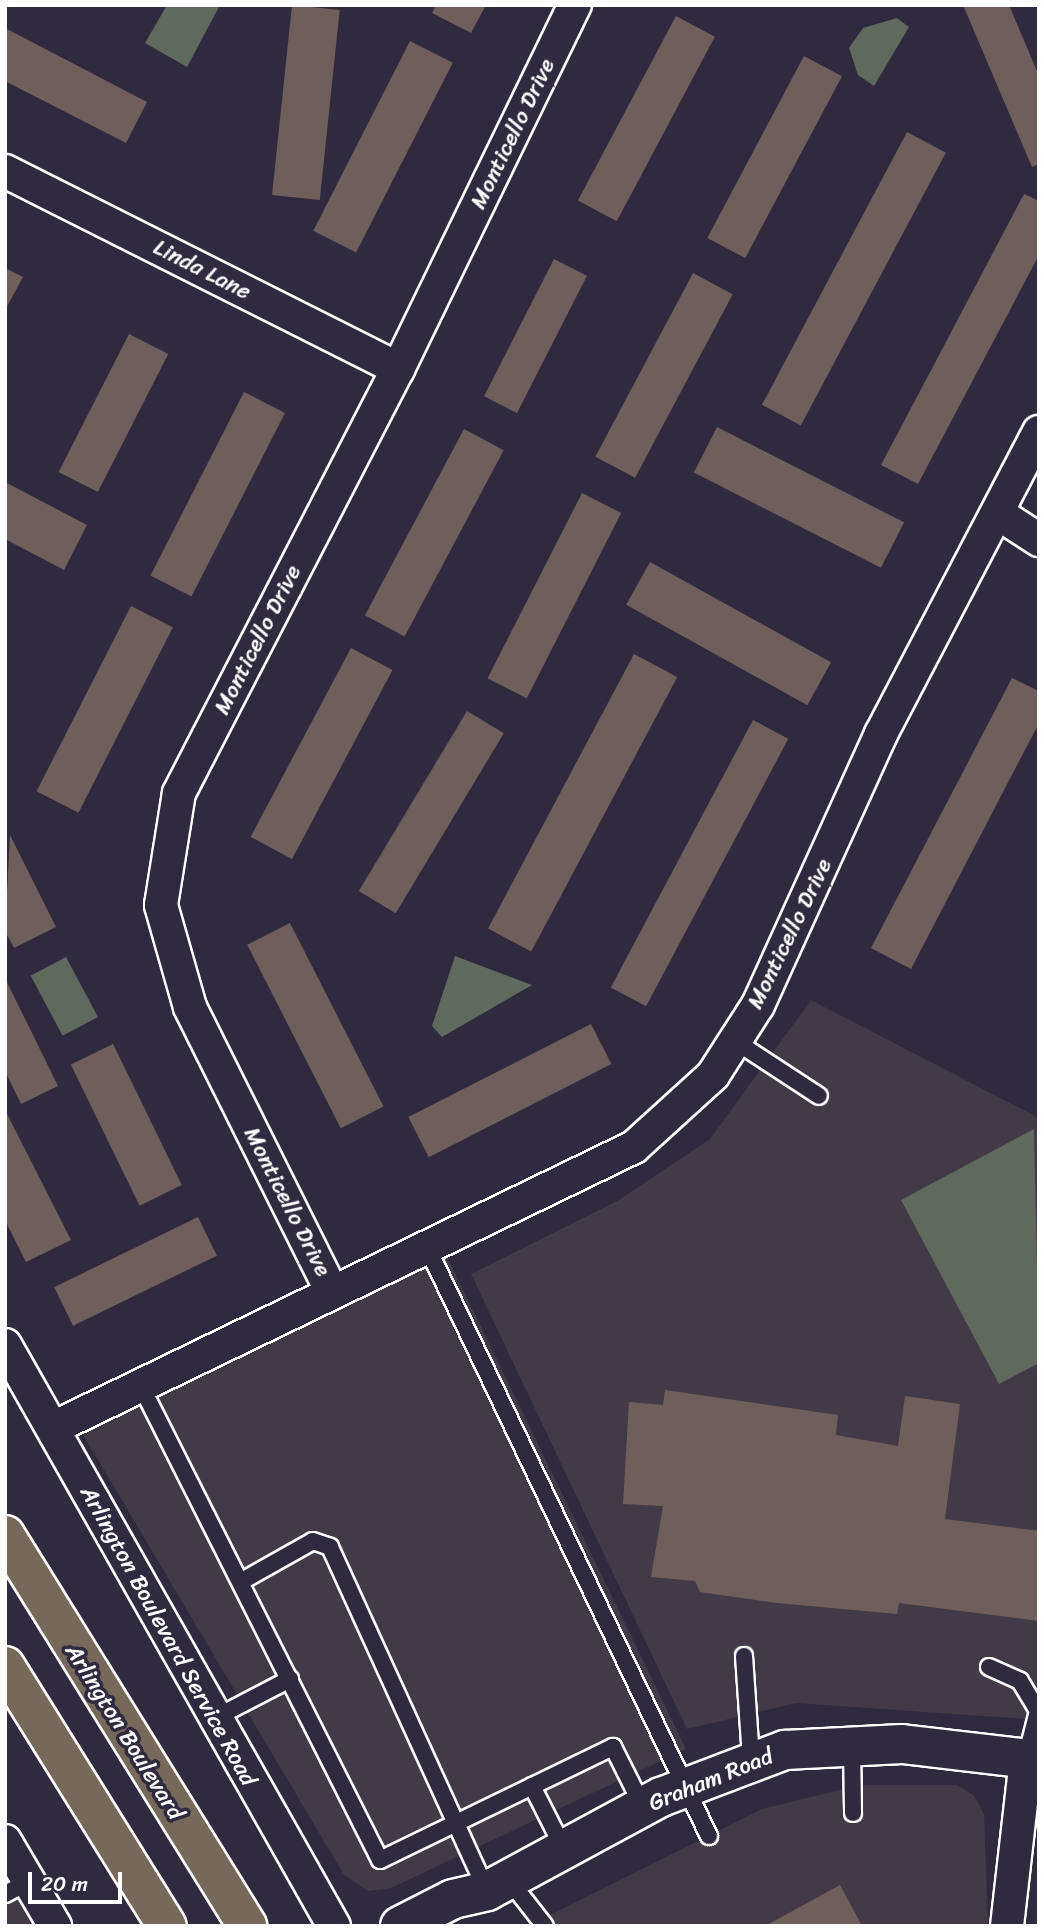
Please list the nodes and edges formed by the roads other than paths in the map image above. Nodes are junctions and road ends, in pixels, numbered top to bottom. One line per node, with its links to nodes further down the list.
1 (575, 5): 3 (street, Monticello Drive)
2 (5, 171): 3 (street, Linda Lane)
3 (398, 369): 10 (street, Monticello Drive)
4 (1039, 432): 5 (street, Monticello Drive)
5 (999, 514): 6 (street); 7 (street, Monticello Drive)
6 (1039, 540)
7 (735, 1041): 8 (lane); 9 (street, Monticello Drive)
8 (819, 1096)
9 (427, 1247): 10 (street, Monticello Drive); 25 (lane)
10 (332, 1292): 12 (street, Monticello Drive)
11 (5, 1345): 13 (street, Arlington Boulevard Service Road)
12 (140, 1384): 13 (street, Monticello Drive); 15 (lane)
13 (53, 1428): 20 (street, Arlington Boulevard Service Road)
14 (5, 1535): 36 (highway, Arlington Boulevard)
15 (242, 1581): 19 (lane); 28 (lane)
16 (744, 1656): 23 (lane)
17 (5, 1667): 35 (highway)
18 (989, 1667): 22 (lane)
19 (290, 1679): 20 (lane); 28 (lane)
20 (214, 1719): 37 (street, Arlington Boulevard Service Road)
21 (852, 1744): 22 (street, Graham Road); 23 (street, Graham Road); 27 (lane)
22 (1032, 1759): 41 (street)
23 (751, 1760): 25 (street, Graham Road)
24 (532, 1786): 26 (lane); 28 (lane); 31 (lane)
25 (685, 1787): 26 (street, Graham Road); 29 (lane)
26 (643, 1807): 31 (street, Graham Road)
27 (853, 1813)
28 (458, 1821): 32 (lane)
29 (709, 1836)
30 (5, 1841): 33 (street)
31 (564, 1849): 32 (street, Graham Road)
32 (498, 1886): 38 (street, Graham Road); 39 (street, Graham Road); 40 (lane)
33 (17, 1888): 34 (street)
34 (55, 1926)
35 (167, 1926)
36 (247, 1926)
37 (334, 1926)
38 (400, 1926)
39 (460, 1926)
40 (545, 1926)
41 (1007, 1926)

